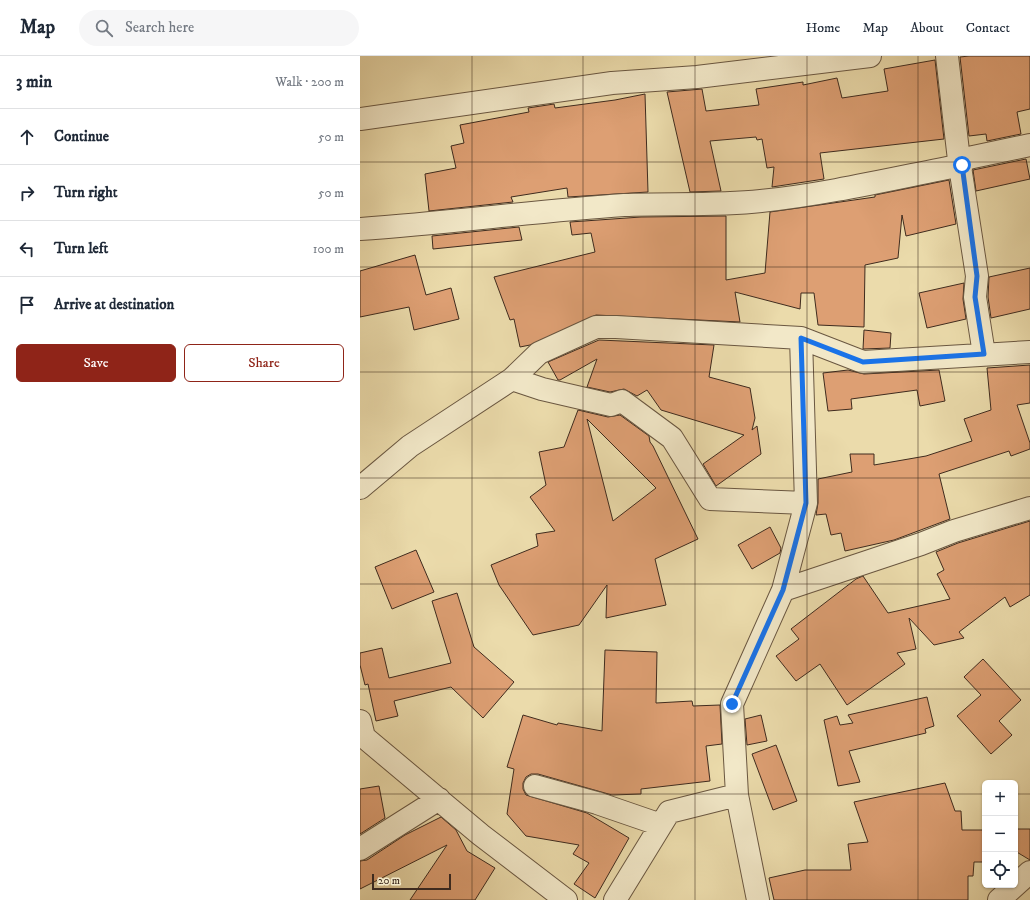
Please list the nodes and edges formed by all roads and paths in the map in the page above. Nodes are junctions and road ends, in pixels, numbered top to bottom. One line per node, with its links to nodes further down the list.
1 (870, 56): 3 (street)
2 (946, 56): 5 (street)
3 (360, 118)
4 (1030, 145): 5 (street)
5 (960, 163): 6 (street); 9 (street)
6 (360, 229)
7 (801, 338): 9 (street); 10 (street); 12 (street)
8 (1030, 352): 9 (street)
9 (984, 354)
10 (512, 378): 11 (street); 12 (street)
11 (360, 488)
12 (806, 503): 14 (street)
13 (1030, 508): 14 (street)
14 (783, 590): 17 (street)
15 (360, 721): 18 (street)
16 (535, 786): 19 (street)
17 (737, 795): 19 (street); 24 (street)
18 (439, 799): 20 (street); 22 (street)
19 (661, 825): 23 (street)
20 (360, 849)
21 (1030, 872): 25 (street)
22 (566, 900)
23 (615, 900)
24 (758, 900)
25 (999, 900)

